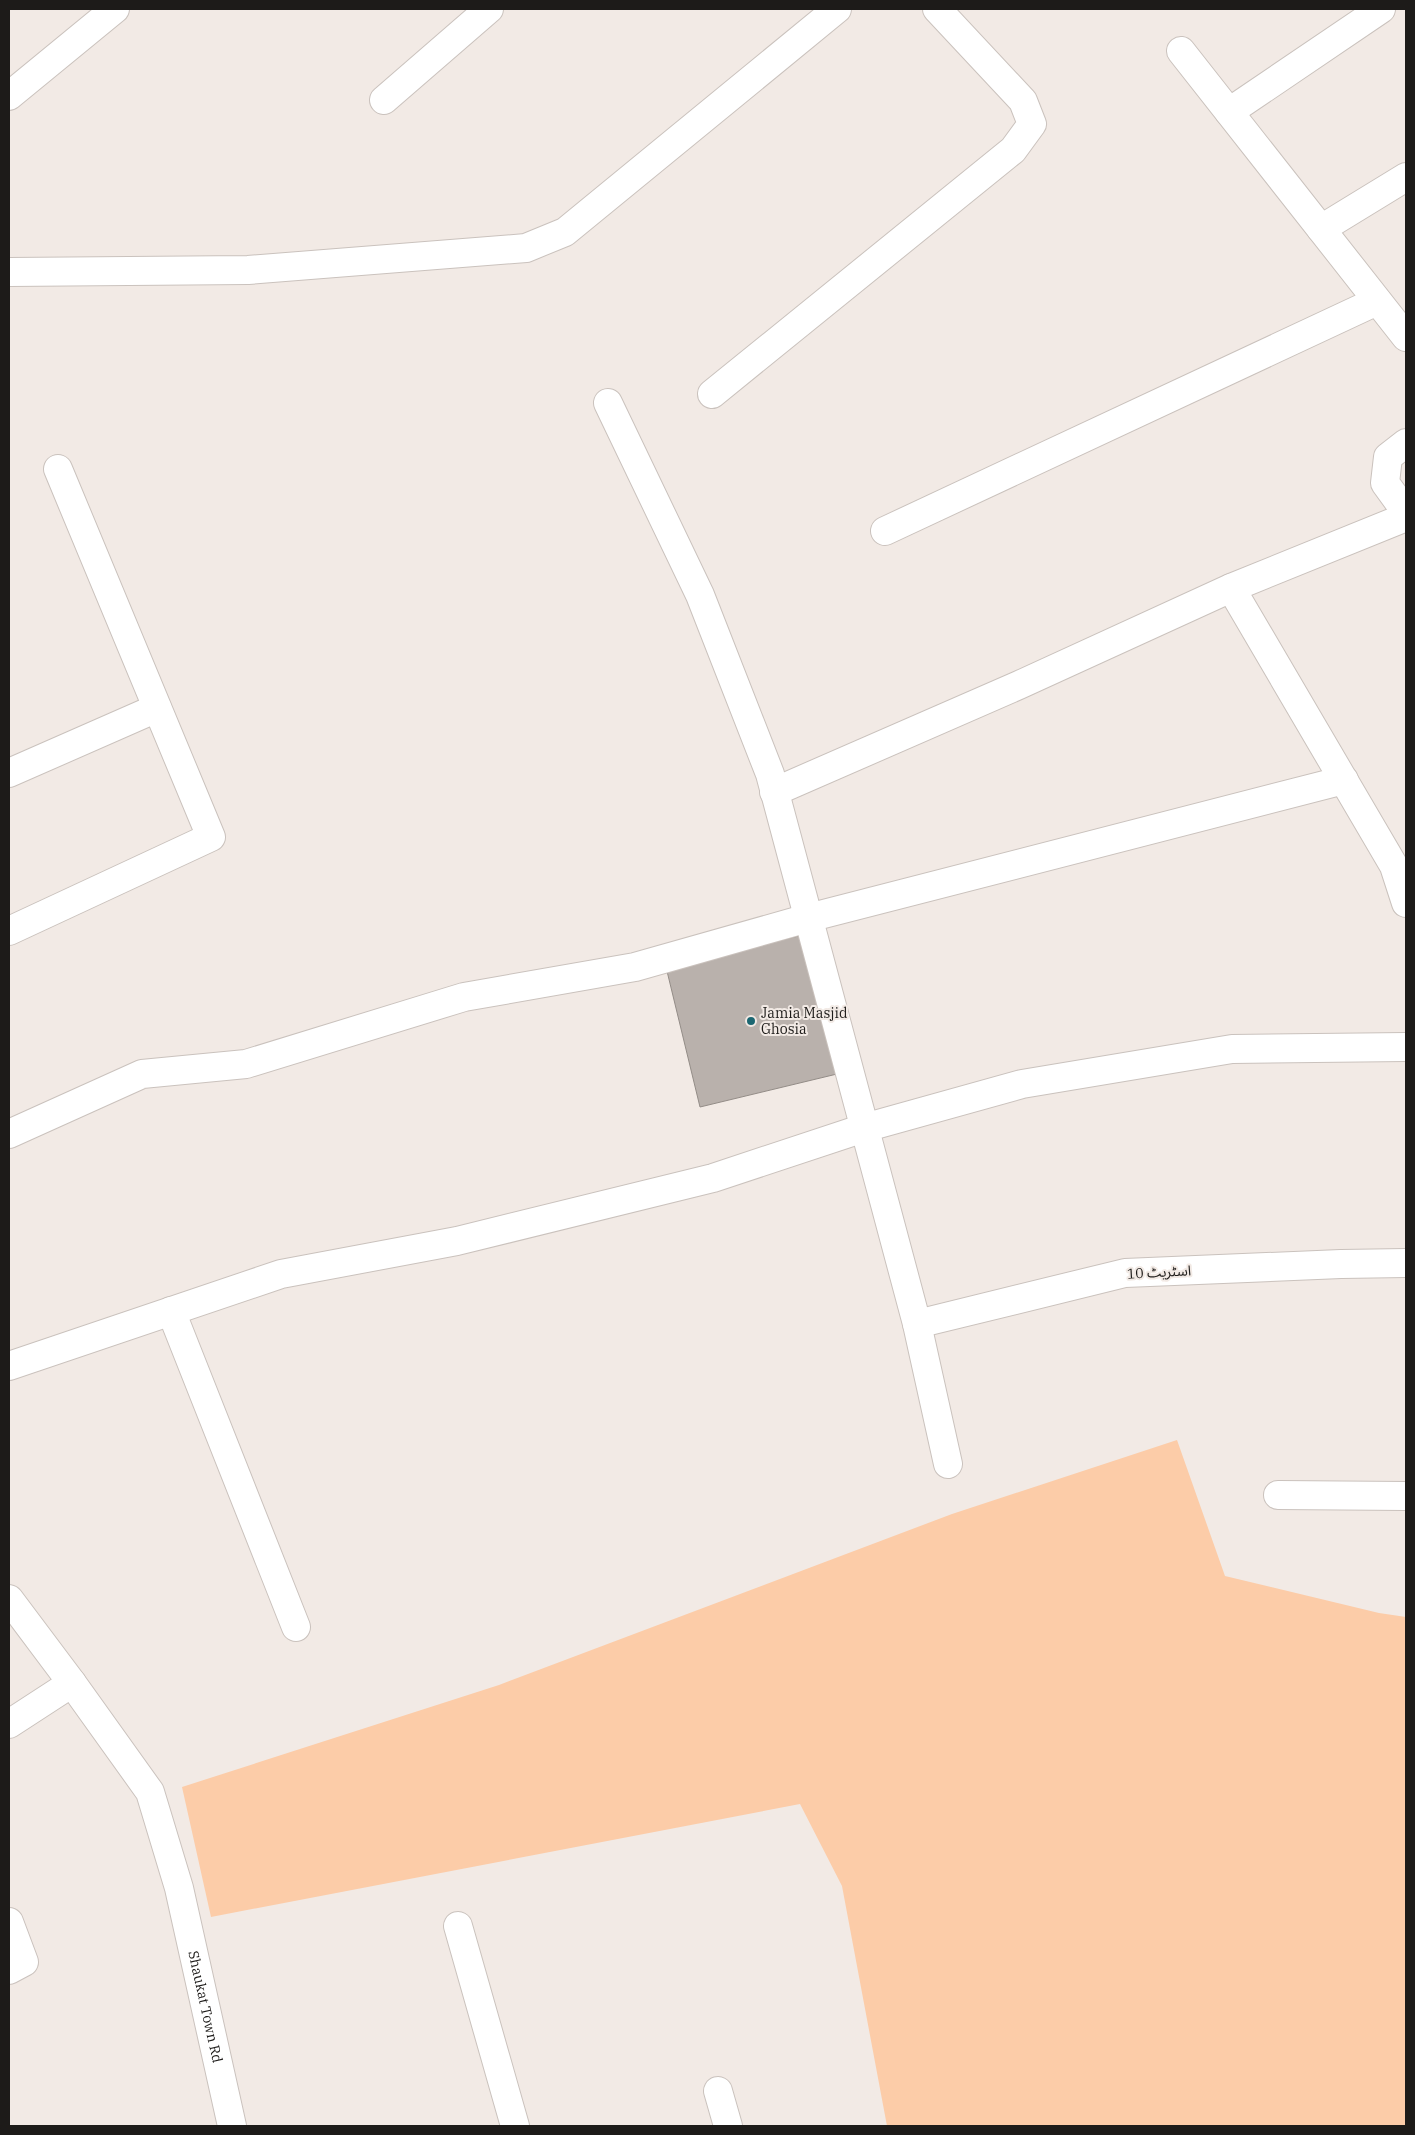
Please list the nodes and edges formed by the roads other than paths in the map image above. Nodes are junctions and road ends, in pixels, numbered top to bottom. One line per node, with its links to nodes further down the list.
1 (115, 9): 7 (street)
2 (488, 9): 8 (street)
3 (837, 9): 12 (street)
4 (937, 9): 15 (street)
5 (1381, 9): 9 (street)
6 (1181, 51): 9 (street)
7 (9, 96)
8 (384, 100)
9 (1229, 112): 11 (street)
10 (1406, 177): 11 (street)
11 (1322, 229): 13 (street)
12 (9, 272)
13 (1377, 301): 14 (street); 21 (street)
14 (1406, 337)
15 (712, 394)
16 (608, 403): 26 (street)
17 (1406, 442): 19 (street)
18 (58, 469): 23 (street)
19 (1406, 512)
20 (1406, 517): 22 (street)
21 (885, 531)
22 (1231, 588): 25 (street); 26 (street)
23 (157, 708): 24 (street); 29 (street)
24 (9, 773)
25 (1344, 780): 27 (street); 28 (street)
26 (774, 792): 28 (street)
27 (1406, 903)
28 (808, 918): 31 (street); 32 (street)
29 (9, 931)
30 (1406, 1047): 31 (street)
31 (864, 1128): 34 (street); 35 (street)
32 (9, 1134)
33 (1406, 1264): 35 (street, اسٹریٹ 10)
34 (171, 1311): 36 (street); 41 (street)
35 (917, 1324): 37 (street)
36 (9, 1366)
37 (948, 1464)
38 (1278, 1495): 39 (street)
39 (1406, 1496)
40 (9, 1599): 42 (street, Shaukat Town Rd)
41 (296, 1627)
42 (72, 1683): 43 (street); 48 (street, Shaukat Town Rd)
43 (9, 1724)
44 (9, 1922): 46 (street)
45 (458, 1926): 49 (street)
46 (9, 1970)
47 (718, 2091): 50 (street)
48 (232, 2126)
49 (515, 2126)
50 (728, 2126)

